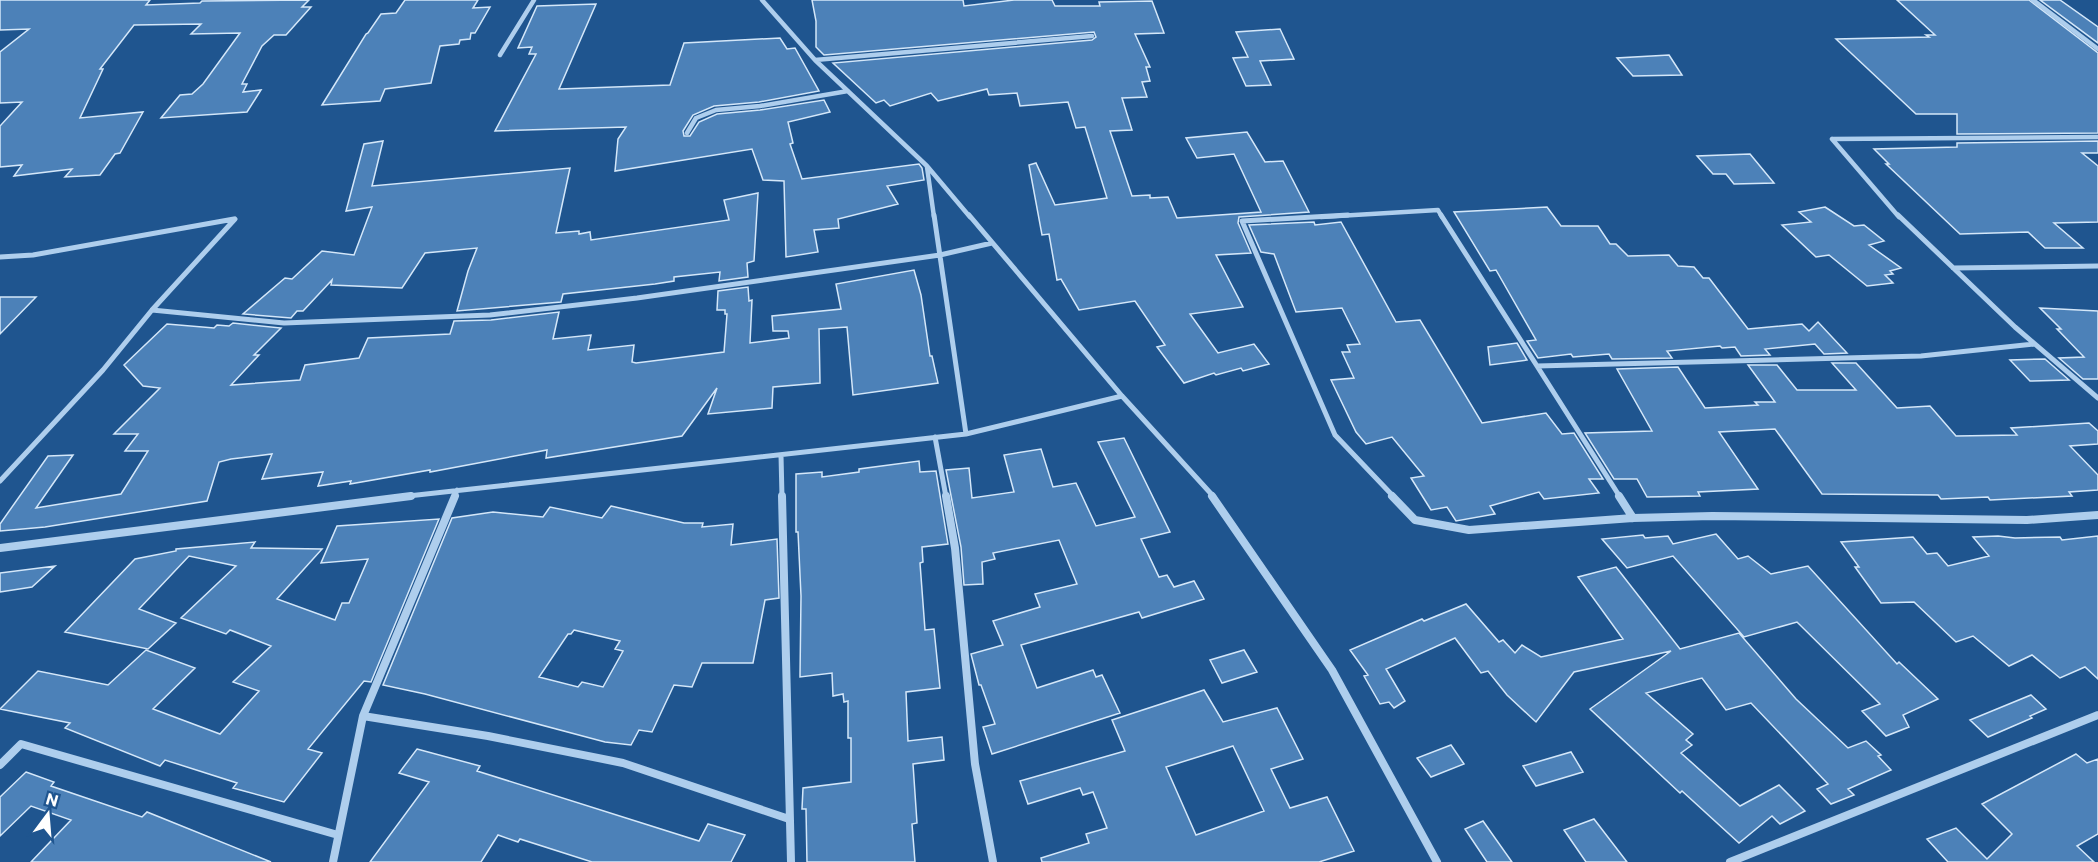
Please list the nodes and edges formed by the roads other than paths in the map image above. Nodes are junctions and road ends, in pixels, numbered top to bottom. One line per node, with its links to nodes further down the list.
1 (534, 0): 6 (street)
2 (762, 0): 7 (street)
3 (2033, 0): 5 (street)
4 (1092, 36): 7 (street)
5 (2098, 49)
6 (500, 55)
7 (815, 60): 8 (street)
8 (848, 91): 9 (street); 11 (street)
9 (687, 133)
10 (2098, 137): 16 (street)
11 (927, 166): 12 (street); 13 (street)
12 (992, 243): 13 (street); 20 (street)
13 (940, 255): 17 (street); 22 (street)
14 (0, 257): 17 (street)
15 (2098, 266): 16 (street)
16 (1953, 268): 18 (street)
17 (152, 310): 25 (street)
18 (2034, 344): 19 (street); 21 (street)
19 (1537, 366): 28 (street); 28 (street)
20 (1122, 396): 22 (street); 38 (street)
21 (2098, 398)
22 (966, 434): 23 (street)
23 (935, 437): 24 (street); 37 (street)
24 (781, 455): 26 (street); 33 (street)
25 (0, 481)
26 (457, 490): 29 (street); 31 (street)
27 (2098, 515): 28 (street)
28 (1633, 518)
29 (0, 548)
30 (2098, 715): 39 (street)
31 (363, 716): 33 (street); 34 (street)
32 (0, 765): 34 (street)
33 (789, 819): 36 (street)
34 (338, 835): 35 (street)
35 (333, 862)
36 (791, 862)
37 (993, 862)
38 (1437, 862)
39 (1730, 862)

